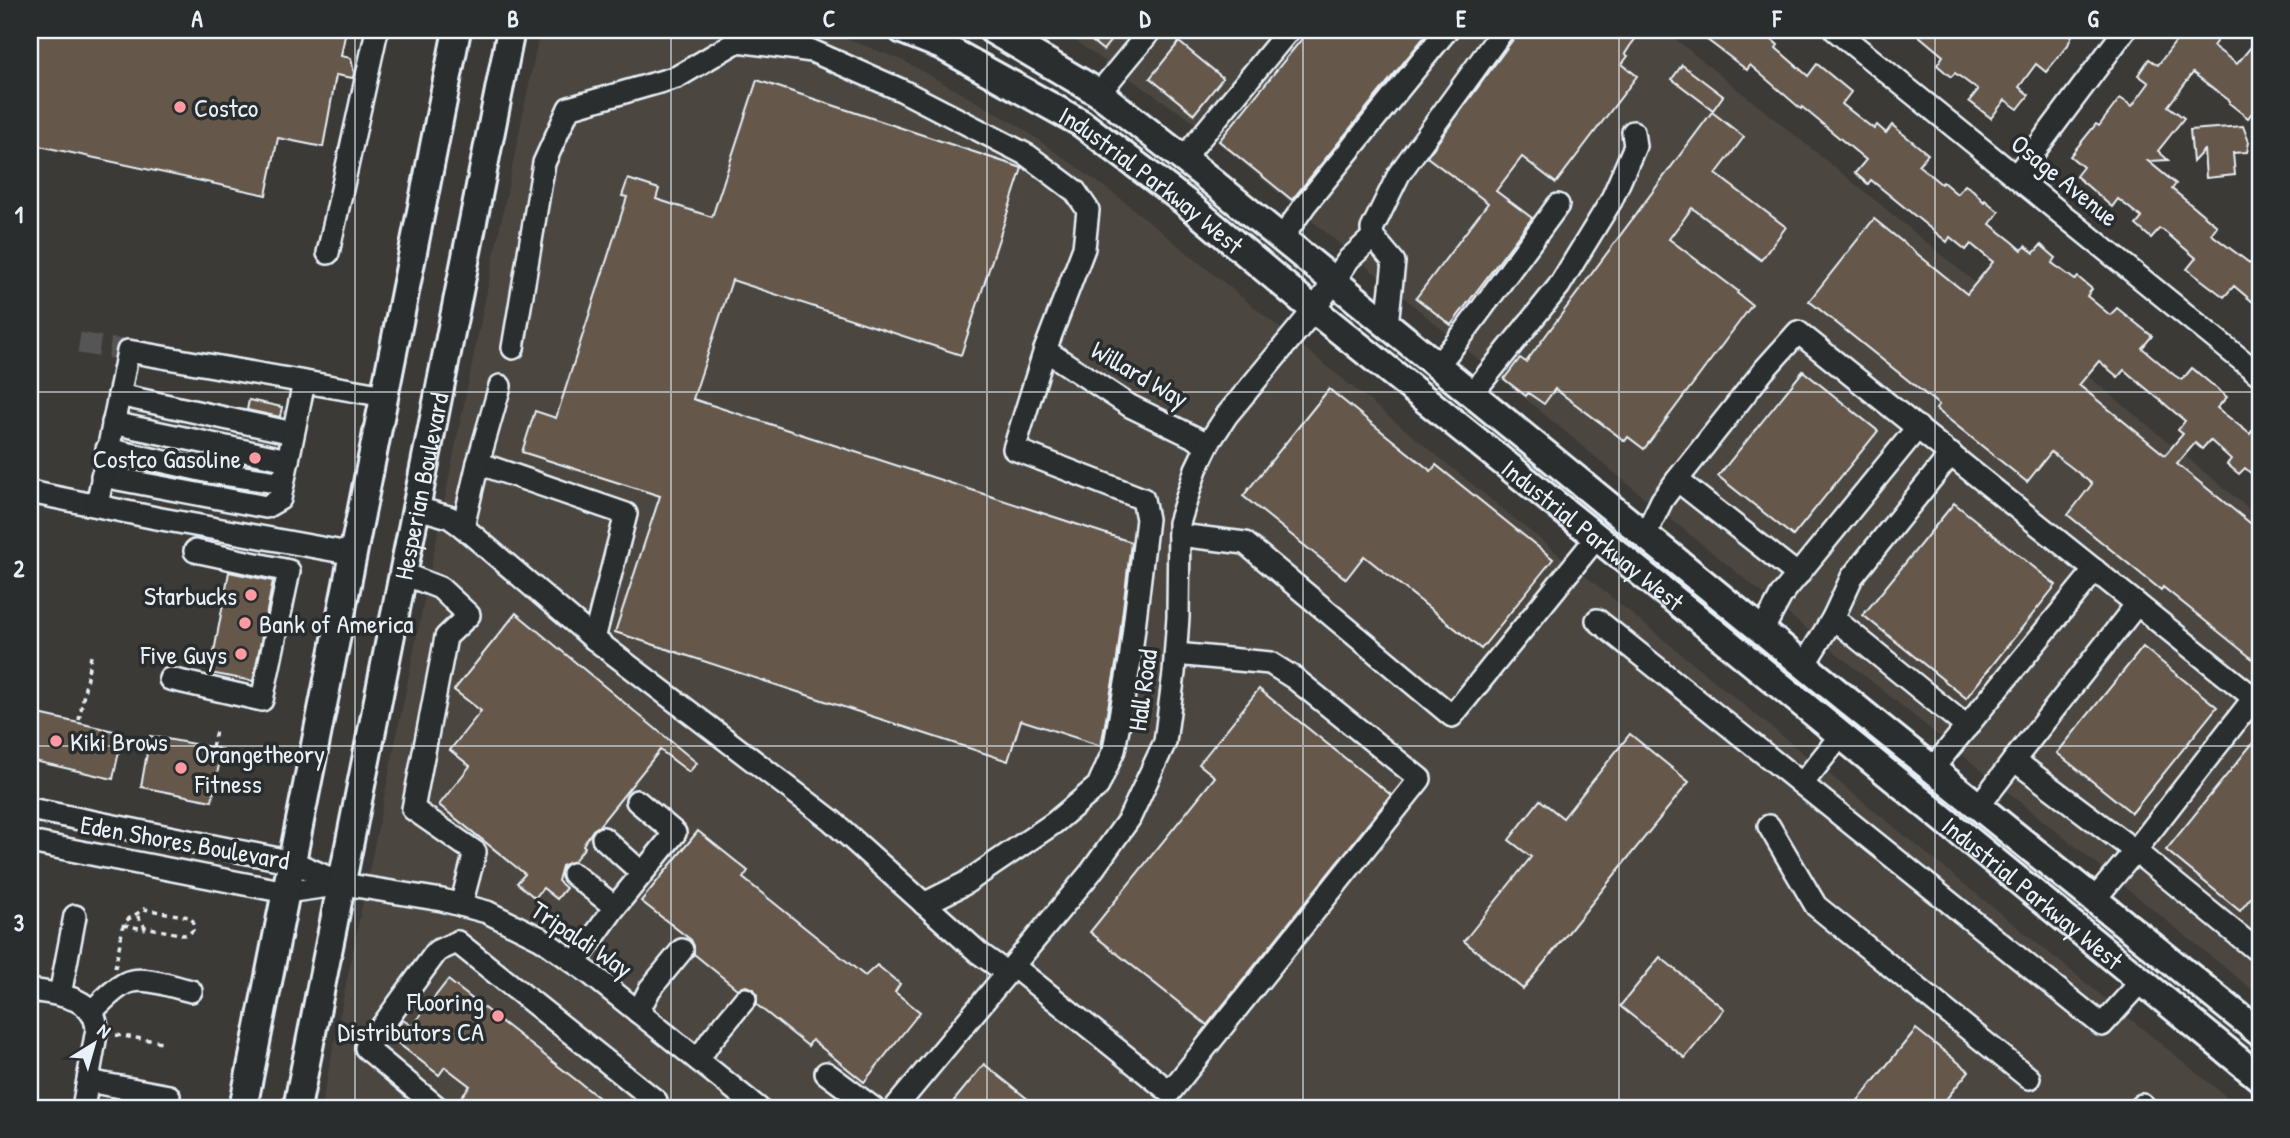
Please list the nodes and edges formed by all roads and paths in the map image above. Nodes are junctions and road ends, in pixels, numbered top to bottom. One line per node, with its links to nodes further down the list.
1 (377, 30): 19 (street)
2 (457, 30): 30 (main road, Hesperian Boulevard)
3 (511, 30): 40 (main road, Hesperian Boulevard)
4 (902, 30): 21 (main road, Industrial Parkway West)
5 (992, 30): 12 (main road, Industrial Parkway West)
6 (1151, 30): 12 (street)
7 (1289, 30): 14 (street)
8 (1447, 30): 18 (street)
9 (1503, 30): 17 (street)
10 (1835, 30): 15 (street, Osage Avenue)
11 (2125, 30): 15 (street)
12 (1099, 93): 14 (main road, Industrial Parkway West)
13 (1633, 132): 29 (street)
14 (1183, 159): 18 (main road, Industrial Parkway West)
15 (2016, 176): 26 (street, Osage Avenue)
16 (1558, 205): 25 (street)
17 (1373, 237): 20 (street, Hall Road); 22 (street)
18 (1282, 238): 20 (main road, Industrial Parkway West)
19 (328, 253)
20 (1334, 281): 21 (street, Hall Road); 22 (main road, Industrial Parkway West)
21 (1314, 310): 33 (street, Hall Road); 44 (main road, Industrial Parkway West)
22 (1387, 324): 25 (main road, Industrial Parkway West)
23 (513, 348): 24 (street)
24 (1045, 350): 33 (street, Willard Way); 81 (street)
25 (1437, 366): 29 (main road, Industrial Parkway West)
26 (2260, 375)
27 (304, 382): 30 (street); 32 (street); 35 (street)
28 (500, 386): 36 (street)
29 (1472, 394): 43 (main road, Industrial Parkway West)
30 (385, 396): 46 (main road, Hesperian Boulevard)
31 (1918, 427): 34 (street); 37 (street); 49 (street)
32 (111, 430): 35 (street); 35 (street); 35 (street); 39 (street)
33 (1208, 444): 42 (street, Hall Road)
34 (1951, 454): 47 (street); 51 (street)
35 (288, 459)
36 (478, 463): 41 (street); 54 (street)
37 (1678, 480): 43 (street); 49 (street)
38 (30, 492): 39 (street)
39 (97, 505): 46 (street)
40 (417, 509): 41 (street); 48 (main road, Hesperian Boulevard)
41 (463, 527): 54 (street)
42 (1179, 535): 44 (street); 55 (street, Hall Road)
43 (1645, 535): 53 (main road, Industrial Parkway West)
44 (1597, 537): 63 (main road, Industrial Parkway West)
45 (195, 551): 58 (street)
46 (354, 554): 75 (main road, Hesperian Boulevard)
47 (2095, 570): 50 (street); 61 (street)
48 (404, 573): 78 (main road, Hesperian Boulevard); 82 (street)
49 (1798, 575): 53 (street)
50 (2137, 604): 65 (street); 74 (street)
51 (1833, 618): 57 (street); 61 (street)
52 (1597, 620): 67 (street)
53 (1762, 631): 57 (main road, Industrial Parkway West)
54 (594, 639): 81 (street)
55 (1176, 654): 92 (street, Hall Road); 92 (street)
56 (88, 655): 60 (path)
57 (1804, 665): 59 (main road, Industrial Parkway West)
58 (170, 679)
59 (1864, 714): 63 (main road); 66 (main road, Industrial Parkway West)
60 (79, 720)
61 (1967, 727): 66 (street)
62 (216, 731): 64 (path)
63 (1843, 737): 67 (street); 93 (main road, Industrial Parkway West)
64 (212, 747)
65 (2014, 760): 69 (street); 74 (street)
66 (1933, 768): 69 (main road, Industrial Parkway West)
67 (1802, 784): 93 (street)
68 (637, 801): 76 (street)
69 (1978, 807): 80 (main road, Industrial Parkway West)
70 (30, 809): 75 (street, Eden Shores Boulevard)
71 (1769, 826): 107 (street)
72 (603, 838): 76 (street)
73 (30, 842): 79 (street, Eden Shores Boulevard)
74 (2135, 851): 80 (street); 90 (street)
75 (293, 862): 78 (street, Eden Shores Boulevard); 79 (main road, Hesperian Boulevard)
76 (642, 873): 83 (street)
77 (573, 874): 83 (street)
78 (343, 884): 79 (street, Eden Shores Boulevard); 82 (street, Tripaldi Way); 113 (main road, Hesperian Boulevard)
79 (286, 892): 112 (main road, Hesperian Boulevard)
80 (2094, 900): 101 (main road, Industrial Parkway West)
81 (924, 904): 92 (street)
82 (464, 906): 88 (street); 91 (street, Tripaldi Way)
83 (615, 907): 91 (street)
84 (136, 914): 86 (path); 87 (path); 87 (path)
85 (75, 916): 97 (street)
86 (123, 925): 87 (path); 94 (path)
87 (145, 927)
88 (457, 942): 110 (street); 114 (street)
89 (682, 950): 100 (street)
90 (2260, 953)
91 (575, 963): 100 (street, Tripaldi Way)
92 (1010, 969): 117 (street, Hall Road)
93 (2142, 981): 106 (main road, Industrial Parkway West)
94 (121, 986): 95 (street); 99 (street)
95 (191, 991)
96 (31, 995): 97 (street)
97 (60, 995): 99 (street)
98 (745, 999): 104 (street)
99 (91, 1012): 108 (street)
100 (638, 1012): 104 (street, Tripaldi Way)
101 (2260, 1032)
102 (112, 1034): 103 (path)
103 (162, 1042)
104 (698, 1060): 115 (street, Tripaldi Way)
105 (826, 1073): 116 (street)
106 (2260, 1078)
107 (2029, 1079)
108 (88, 1081): 109 (street); 111 (street)
109 (169, 1096)
110 (657, 1106)
111 (83, 1108)
112 (243, 1108)
113 (297, 1108)
114 (438, 1108)
115 (758, 1108)
116 (873, 1108)
117 (895, 1108)
118 (2139, 1108): 119 (street)
119 (2145, 1108)

